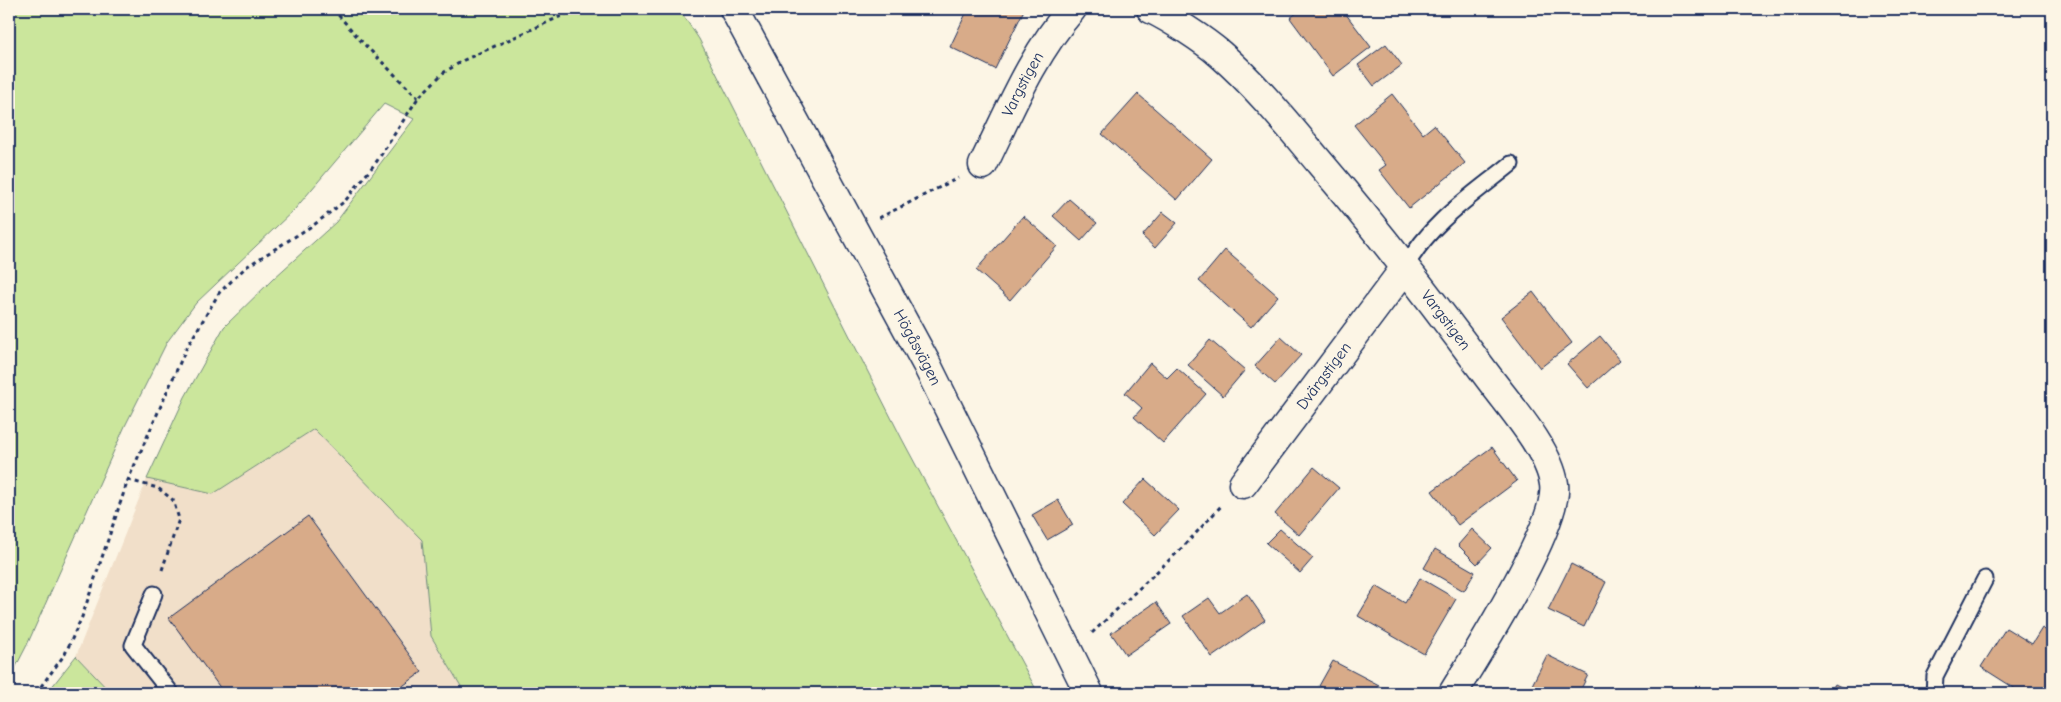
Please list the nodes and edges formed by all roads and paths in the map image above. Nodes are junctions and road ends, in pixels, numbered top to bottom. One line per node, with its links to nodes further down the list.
1 (334, 9): 6 (path)
2 (577, 9): 6 (path)
3 (734, 9): 9 (street, Högåsvägen)
4 (1072, 9): 8 (street, Vargstigen)
5 (1151, 9): 10 (street, Vargstigen)
6 (418, 98): 11 (path)
7 (1511, 164): 10 (lane)
8 (984, 165): 9 (path)
9 (854, 231): 15 (street, Högåsvägen)
10 (1405, 268): 12 (street, Dvärgstigen); 19 (street, Vargstigen)
11 (128, 480): 14 (path); 16 (path)
12 (1243, 484): 15 (path)
13 (1985, 579): 20 (lane)
14 (154, 594): 17 (lane)
15 (1070, 654): 18 (street, Högåsvägen)
16 (36, 693)
17 (171, 693)
18 (1089, 693)
19 (1453, 693)
20 (1934, 693)

